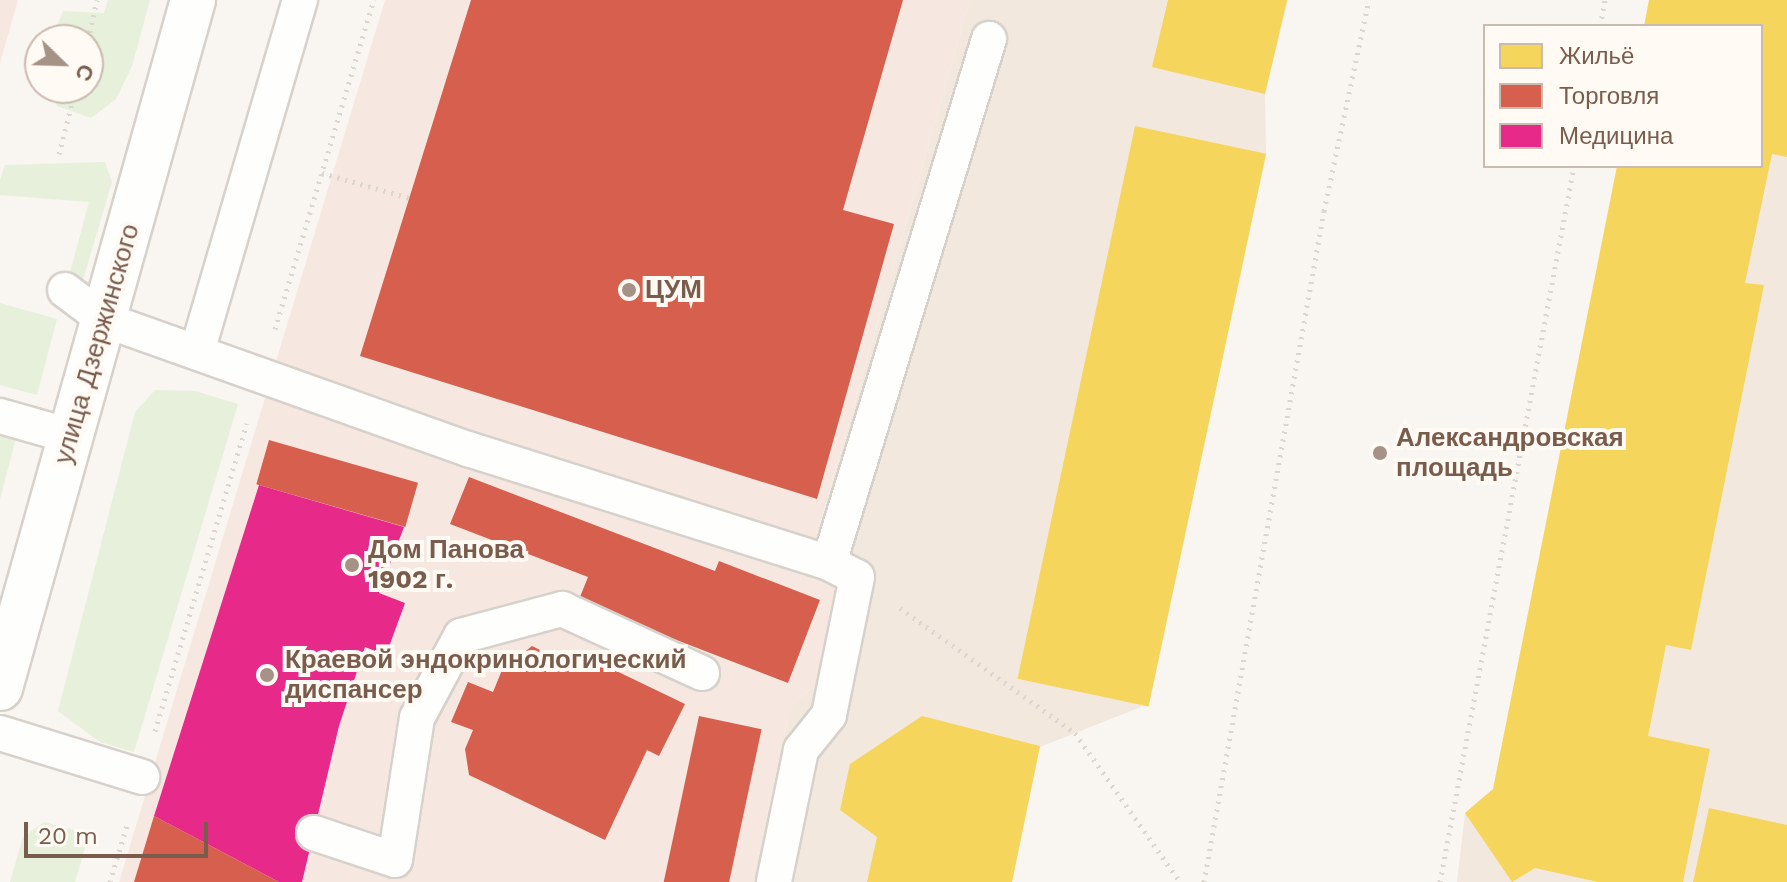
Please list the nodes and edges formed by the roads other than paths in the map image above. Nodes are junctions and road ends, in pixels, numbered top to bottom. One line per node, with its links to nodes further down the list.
1 (193, 0): 5 (main road, улица Дзержинского)
2 (300, 0): 6 (lane)
3 (989, 39): 9 (lane)
4 (65, 290): 5 (lane)
5 (105, 320): 6 (lane); 8 (main road, улица Дзержинского)
6 (197, 352): 9 (lane)
7 (0, 416): 8 (lane)
8 (70, 436): 10 (main road, улица Дзержинского)
9 (843, 570): 16 (lane)
10 (12, 605): 12 (main road, улица Дзержинского)
11 (702, 673): 15 (lane)
12 (0, 688)
13 (0, 733): 14 (lane)
14 (142, 777)
15 (314, 833)
16 (774, 882)

